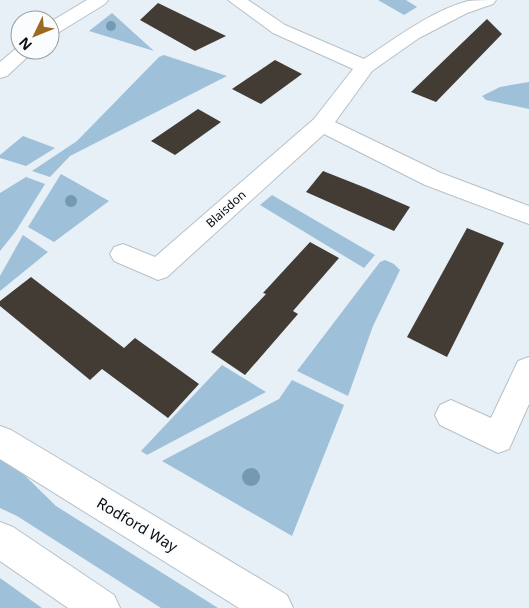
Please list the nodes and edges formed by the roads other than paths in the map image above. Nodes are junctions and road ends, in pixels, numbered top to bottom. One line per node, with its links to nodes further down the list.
1 (99, 0): 4 (street)
2 (237, 0): 6 (street)
3 (488, 0): 6 (street, Blaisdon)
4 (60, 24)
5 (14, 60): 7 (street)
6 (365, 67): 8 (street, Blaisdon)
7 (0, 72)
8 (322, 124): 9 (street); 10 (street, Blaisdon)
9 (529, 215)
10 (123, 254)
11 (529, 370): 12 (street)
12 (450, 415)
13 (0, 441): 16 (street, Rodford Way)
14 (0, 540): 15 (street)
15 (101, 608)
16 (274, 608)

